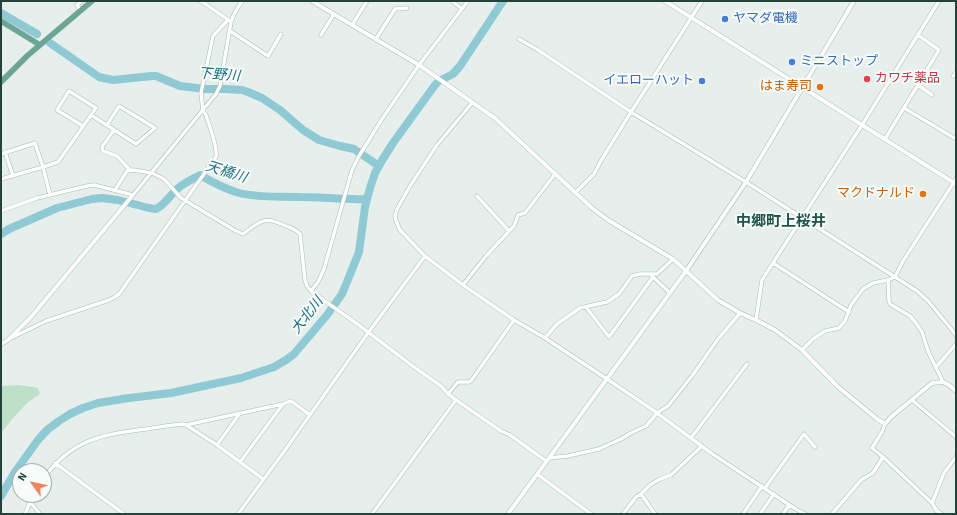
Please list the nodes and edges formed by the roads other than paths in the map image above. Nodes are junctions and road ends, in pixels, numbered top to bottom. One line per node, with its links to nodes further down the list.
1 (82, 1): 15 (street)
2 (92, 1): 15 (main road)
3 (201, 1): 19 (street)
4 (242, 1): 19 (street)
5 (312, 1): 16 (street)
6 (367, 1): 20 (street)
7 (452, 1): 14 (street)
8 (468, 1): 14 (street)
9 (665, 1): 17 (street)
10 (702, 1): 17 (street)
11 (854, 1): 31 (street)
12 (940, 1): 24 (street)
13 (407, 8): 25 (street)
14 (462, 9): 28 (street)
15 (81, 10): 27 (main road)
16 (334, 14): 20 (street); 23 (street)
17 (691, 18): 31 (street); 36 (street)
18 (1, 21): 27 (main road)
19 (230, 21): 21 (street); 35 (street)
20 (352, 25): 25 (street)
21 (230, 31): 22 (street); 35 (street)
22 (281, 34)
23 (321, 35)
24 (918, 35): 30 (street); 39 (street)
25 (376, 38): 28 (street)
26 (519, 39): 36 (street)
27 (40, 45): 29 (main road)
28 (421, 66): 33 (street); 70 (street)
29 (1, 82)
30 (918, 85): 32 (street); 34 (street)
31 (802, 87): 39 (street); 51 (street)
32 (932, 94)
33 (471, 102): 48 (street); 62 (street)
34 (904, 108): 42 (street); 43 (street)
35 (203, 111): 47 (street); 58 (street)
36 (631, 112): 51 (street); 54 (street)
37 (90, 115): 38 (street); 40 (street); 40 (street)
38 (107, 125): 41 (street); 41 (street)
39 (862, 125): 42 (street); 60 (street)
40 (83, 126): 45 (street)
41 (114, 130): 46 (street)
42 (885, 139): 52 (street)
43 (956, 139)
44 (3, 153): 45 (street); 49 (street)
45 (43, 167): 49 (street); 56 (street)
46 (130, 170): 47 (street); 53 (street)
47 (152, 173): 55 (street); 58 (street)
48 (555, 174): 54 (street); 61 (street)
49 (12, 176): 50 (street)
50 (1, 180)
51 (746, 182): 60 (street); 65 (street)
52 (955, 182): 67 (street)
53 (115, 190): 55 (street); 56 (street)
54 (575, 193): 63 (street)
55 (133, 194): 80 (street)
56 (50, 195): 59 (street)
57 (477, 196): 61 (street)
58 (185, 201): 70 (street); 80 (street)
59 (1, 211)
60 (802, 217): 64 (street); 67 (street)
61 (509, 231): 69 (street)
62 (425, 256): 69 (street); 77 (street)
63 (673, 260): 65 (street); 66 (street)
64 (773, 263): 73 (street); 76 (street)
65 (686, 271): 71 (street); 74 (street)
66 (651, 275): 71 (street); 72 (street); 72 (street)
67 (895, 277): 68 (street); 78 (street)
68 (888, 280): 73 (street); 85 (street)
69 (463, 285): 75 (street)
70 (312, 292): 77 (street)
71 (670, 293): 86 (street)
72 (586, 307): 79 (street)
73 (848, 312): 83 (street)
74 (740, 313): 76 (street); 94 (street)
75 (514, 320): 79 (street); 89 (street)
76 (756, 320): 83 (street)
77 (368, 333): 89 (street); 95 (street)
78 (956, 335)
79 (545, 338): 86 (street)
80 (8, 340): 81 (street)
81 (1, 344)
82 (956, 344): 85 (street)
83 (802, 350): 96 (street)
84 (747, 364): 99 (street)
85 (936, 367): 87 (street)
86 (607, 378): 94 (street); 105 (street)
87 (943, 382): 88 (street); 91 (street)
88 (956, 391)
89 (448, 394): 90 (street)
90 (456, 400): 105 (street); 122 (street)
91 (912, 400): 96 (street); 98 (street)
92 (283, 404): 93 (street); 95 (street); 106 (street)
93 (240, 413): 97 (street); 100 (street)
94 (657, 413): 99 (street); 105 (street)
95 (310, 415): 110 (street)
96 (885, 424): 103 (street)
97 (186, 425): 100 (street); 107 (street)
98 (956, 437)
99 (691, 438): 101 (street)
100 (217, 445): 106 (street)
101 (702, 446): 111 (street); 112 (street)
102 (816, 447): 111 (street)
103 (883, 457): 116 (street); 131 (street)
104 (956, 457): 116 (street)
105 (548, 460): 109 (street)
106 (240, 462): 110 (street)
107 (55, 463): 108 (street); 120 (street)
108 (52, 467)
109 (537, 474): 123 (street); 124 (street)
110 (263, 480): 121 (street)
111 (763, 487): 113 (street); 127 (street)
112 (641, 494): 125 (street); 126 (street)
113 (774, 494): 117 (street); 128 (street)
114 (30, 503): 118 (street)
115 (31, 503): 119 (street)
116 (932, 503): 132 (street)
117 (789, 505): 129 (street); 130 (street)
118 (25, 514)
119 (40, 514)
120 (124, 514)
121 (238, 514)
122 (372, 514)
123 (508, 514)
124 (591, 514)
125 (623, 514)
126 (655, 514)
127 (743, 514)
128 (760, 514)
129 (783, 514)
130 (805, 514)
131 (832, 514)
132 (942, 514)

